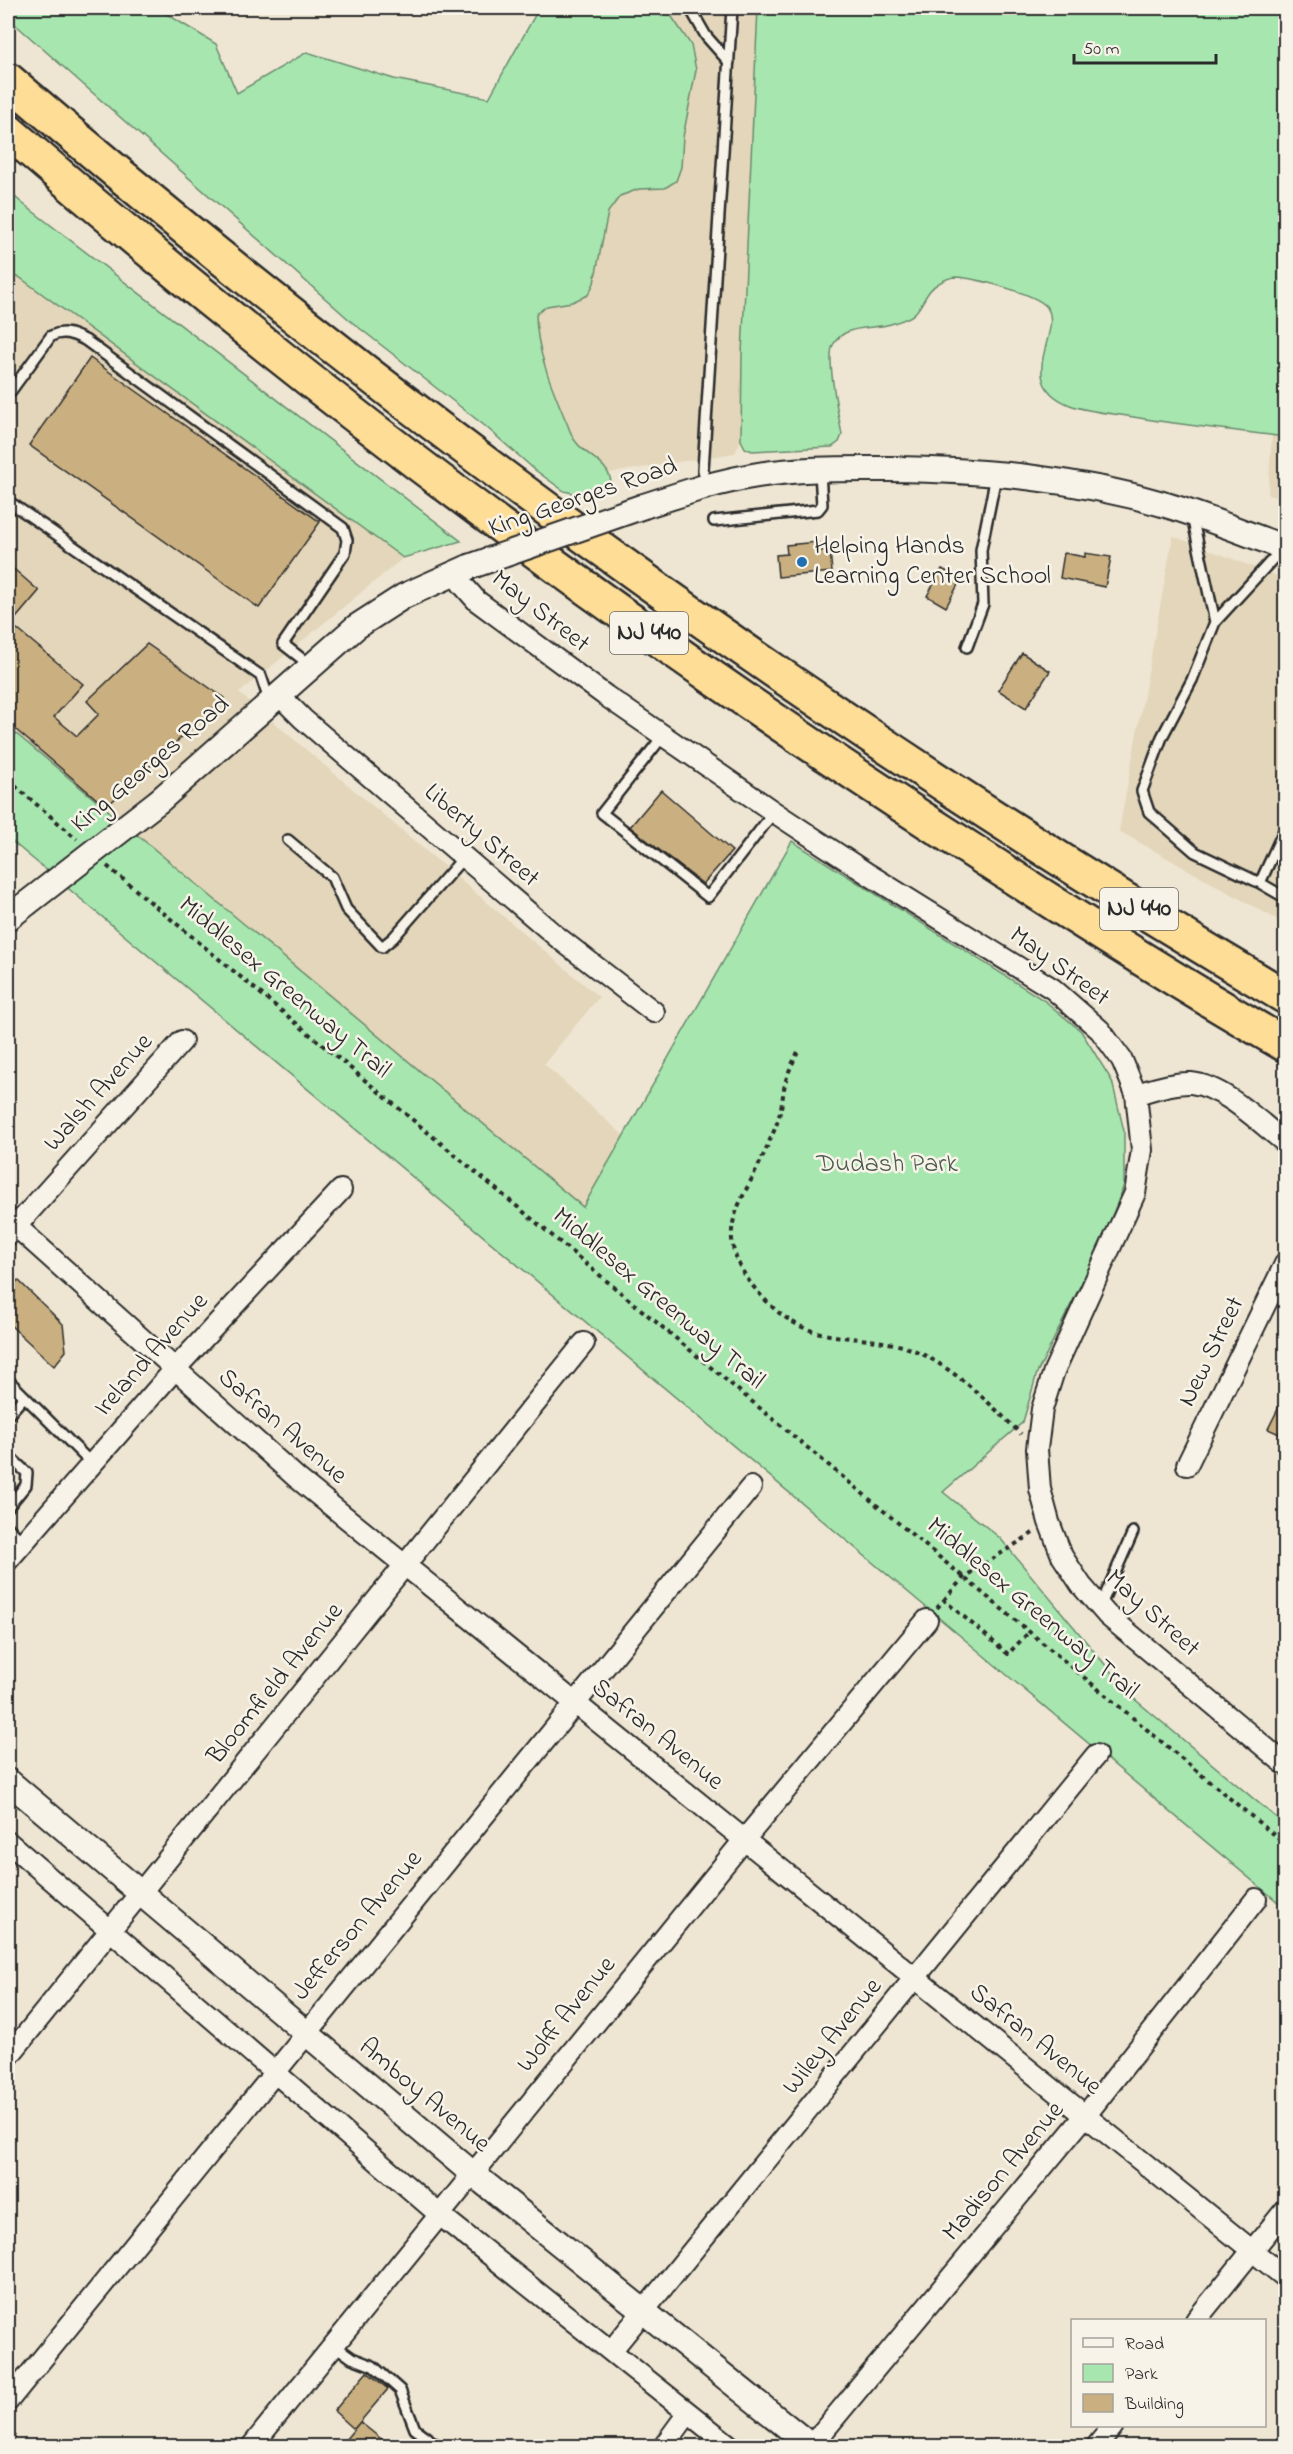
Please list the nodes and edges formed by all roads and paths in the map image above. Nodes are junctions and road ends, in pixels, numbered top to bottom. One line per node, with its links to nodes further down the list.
1 (690, 8): 4 (lane)
2 (698, 8): 4 (lane)
3 (732, 8): 5 (lane)
4 (698, 19): 5 (lane)
5 (729, 62): 11 (lane)
6 (8, 80): 32 (highway, NJ 440)
7 (8, 130): 35 (highway, NJ 440)
8 (8, 395): 19 (lane)
9 (820, 469): 10 (street, King Georges Road); 11 (street, King Georges Road); 14 (lane)
10 (996, 473): 13 (street, King Georges Road); 18 (lane)
11 (707, 486): 16 (street, King Georges Road, bridge)
12 (8, 501): 20 (lane)
13 (1191, 513): 15 (street, King Georges Road); 17 (lane)
14 (714, 521)
15 (1284, 548): 17 (lane)
16 (462, 570): 19 (street, King Georges Road); 21 (street, May Street)
17 (1215, 622): 29 (lane)
18 (967, 647)
19 (311, 666): 20 (street, King Georges Road)
20 (274, 698): 27 (street, Liberty Street); 31 (street, King Georges Road, bridge)
21 (663, 736): 23 (street, May Street); 23 (lane)
22 (8, 780): 26 (path)
23 (774, 812): 37 (street, May Street)
24 (1286, 826): 29 (lane)
25 (288, 840): 27 (lane)
26 (78, 841)
27 (464, 858): 33 (street, Liberty Street)
28 (105, 864): 59 (path, Middlesex Greenway Trail)
29 (1260, 883): 30 (lane)
30 (1286, 898)
31 (17, 911)
32 (1286, 997)
33 (654, 1012)
34 (182, 1041): 40 (street, Walsh Avenue)
35 (1286, 1045)
36 (798, 1052): 47 (path)
37 (1136, 1094): 38 (street); 47 (street, May Street)
38 (1286, 1143)
39 (341, 1190): 43 (street, Ireland Avenue)
40 (10, 1227): 43 (street, Safran Avenue)
41 (1286, 1262): 50 (street, New Street)
42 (584, 1343): 58 (street, Bloomfield Avenue)
43 (175, 1369): 49 (street, Ireland Avenue); 58 (street, Safran Avenue)
44 (8, 1380): 45 (lane)
45 (24, 1396): 46 (lane); 49 (lane)
46 (8, 1415)
47 (1037, 1449): 53 (street, May Street)
48 (8, 1455): 52 (lane)
49 (91, 1463): 56 (street, Ireland Avenue)
50 (1187, 1465)
51 (751, 1487): 64 (street, Jefferson Avenue)
52 (8, 1507)
53 (1049, 1522): 59 (path); 61 (street, May Street)
54 (8, 1527): 56 (lane)
55 (1133, 1532): 61 (lane)
56 (23, 1543): 57 (street, Ireland Avenue)
57 (8, 1560)
58 (406, 1567): 64 (street, Safran Avenue); 71 (street, Bloomfield Avenue)
59 (964, 1577): 60 (path); 63 (path, Middlesex Greenway Trail)
60 (944, 1600): 62 (path); 63 (path)
61 (1100, 1607): 66 (street, May Street)
62 (927, 1620): 68 (street, Wolff Avenue)
63 (1029, 1632): 70 (path, Middlesex Greenway Trail)
64 (576, 1704): 68 (street, Safran Avenue); 75 (street, Jefferson Avenue)
65 (1096, 1755): 74 (street, Wiley Avenue)
66 (1286, 1765)
67 (8, 1781): 71 (street, Amboy Avenue)
68 (744, 1840): 74 (street, Safran Avenue); 79 (street, Wolff Avenue)
69 (8, 1842): 73 (street)
70 (1286, 1845)
71 (141, 1895): 73 (street, Bloomfield Avenue); 75 (street, Amboy Avenue)
72 (1256, 1899): 78 (street, Madison Avenue)
73 (110, 1931): 76 (street, Bloomfield Avenue); 77 (street)
74 (916, 1979): 78 (street, Safran Avenue); 84 (street, Wiley Avenue)
75 (305, 2033): 77 (street, Jefferson Avenue); 79 (street, Amboy Avenue)
76 (8, 2057)
77 (274, 2072): 81 (street); 88 (street, Jefferson Avenue)
78 (1085, 2116): 82 (street, Safran Avenue); 95 (street, Madison Avenue)
79 (473, 2174): 81 (street, Wolff Avenue); 84 (street, Amboy Avenue)
80 (1286, 2209): 82 (street)
81 (440, 2215): 86 (street, Wolff Avenue); 87 (street)
82 (1251, 2250): 83 (street, Safran Avenue); 85 (street)
83 (1286, 2278)
84 (643, 2311): 87 (street, Wiley Avenue); 95 (street, Amboy Avenue)
85 (1197, 2319)
86 (334, 2345): 91 (street, Wolff Avenue); 92 (lane)
87 (611, 2351): 89 (street)
88 (8, 2401)
89 (688, 2413): 93 (street); 94 (street)
90 (1112, 2427): 96 (street)
91 (252, 2446)
92 (438, 2446)
93 (664, 2446)
94 (730, 2446)
95 (811, 2446)
96 (1097, 2446)

